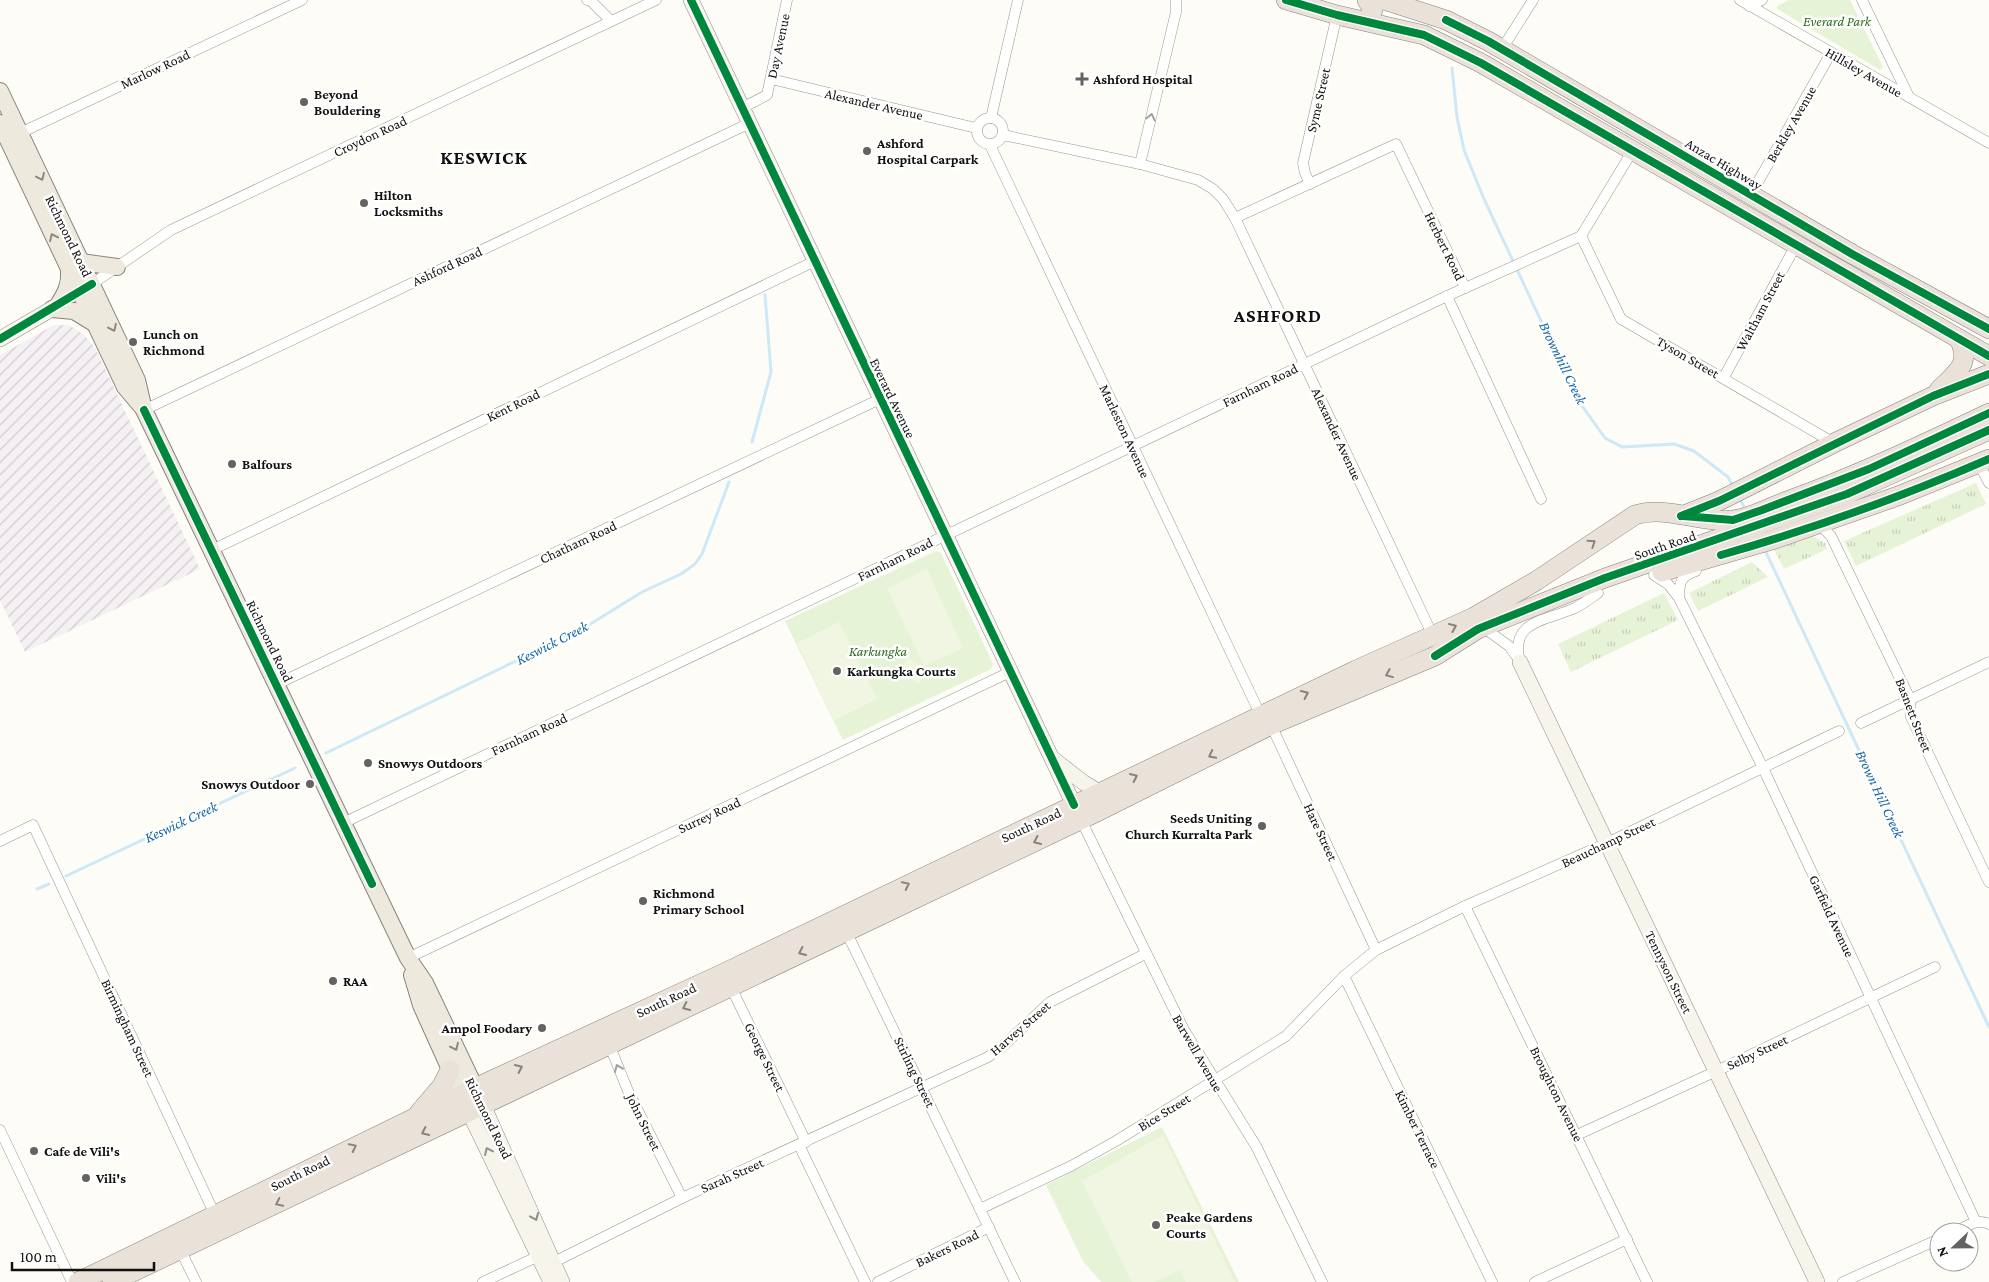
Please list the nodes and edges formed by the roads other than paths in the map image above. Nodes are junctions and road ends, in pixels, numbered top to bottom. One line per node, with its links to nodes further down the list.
1 (302, 0): 30 (street, Marlow Road)
2 (587, 0): 16 (street)
3 (656, 0): 16 (street, Croydon Road)
4 (691, 0): 24 (street, Everard Avenue)
5 (788, 0): 21 (street, Day Avenue)
6 (1018, 0): 25 (street)
7 (1176, 0): 35 (street, one-way to 7)
8 (1286, 0): 15 (highway)
9 (1367, 0): 17 (highway)
10 (1532, 0): 19 (street)
11 (1762, 0): 14 (street)
12 (1862, 0): 23 (street)
13 (1389, 1): 18 (highway); 19 (highway, Anzac Highway)
14 (1745, 3): 20 (street, Hillsley Avenue)
15 (1337, 15): 17 (highway); 37 (street, Syme Street)
16 (611, 21): 44 (street, Croydon Road)
17 (1367, 22): 18 (highway)
18 (1410, 32): 33 (highway)
19 (1502, 49): 34 (highway, Anzac Highway)
20 (1831, 53): 23 (street, Hillsley Avenue); 38 (street, Berkley Avenue)
21 (771, 79): 24 (street, Day Avenue); 28 (street, Alexander Avenue)
22 (0, 91): 30 (main road, Richmond Road)
23 (1909, 97): 31 (street, Hillsley Avenue)
24 (742, 108): 27 (street, Everard Avenue)
25 (991, 118): 28 (street); 29 (street)
26 (0, 123): 30 (main road, Richmond Road)
27 (750, 123): 42 (street, Everard Avenue); 62 (street, Ashford Road)
28 (976, 128): 32 (street)
29 (1003, 135): 32 (street); 35 (street, Alexander Avenue)
30 (14, 136): 43 (main road, Richmond Road)
31 (1989, 143)
32 (990, 145): 66 (street, Marleston Avenue)
33 (1633, 150): 36 (highway); 40 (street)
34 (1694, 160): 36 (highway); 38 (highway, Anzac Highway)
35 (1140, 164): 39 (street, Alexander Avenue)
36 (1683, 179): 41 (highway)
37 (1310, 184): 39 (street, Herbert Road); 47 (street, Herbert Road)
38 (1750, 196): 45 (highway, Anzac Highway)
39 (1235, 218): 57 (street, Alexander Avenue)
40 (1581, 236): 47 (street); 59 (street, Tyson Street)
41 (1796, 245): 48 (highway); 59 (street, Waltham Street)
42 (815, 261): 61 (street, Everard Avenue); 75 (street, Kent Road)
43 (75, 267): 44 (main road); 46 (main road, Richmond Road); 49 (main road, Richmond Road); 51 (main road)
44 (117, 267): 46 (street, Croydon Road)
45 (1889, 274): 48 (highway); 53 (highway, Anzac Highway)
46 (92, 284): 49 (street); 62 (main road, Richmond Road, one-way to 62)
47 (1465, 288): 50 (street, Herbert Road)
48 (1879, 293): 55 (highway)
49 (78, 294): 51 (street); 52 (main road, Richmond Road)
50 (1447, 296): 57 (street, Farnham Road); 69 (street, Herbert Road)
51 (55, 307): 52 (main road); 54 (street)
52 (92, 322): 62 (main road, Richmond Road)
53 (1985, 326)
54 (0, 339)
55 (1959, 339): 56 (highway); 60 (highway)
56 (1989, 356)
57 (1304, 364): 66 (street, Farnham Road); 80 (street, Alexander Avenue)
58 (1989, 374): 60 (highway)
59 (1724, 378): 65 (street, Tyson Street)
60 (1933, 396): 65 (highway)
61 (880, 399): 73 (street, Everard Avenue); 85 (street, Chatham Road)
62 (144, 410): 75 (main road, Richmond Road)
63 (1989, 413): 71 (highway, South Road)
64 (1989, 430): 71 (highway, South Road)
65 (1834, 443): 70 (highway)
66 (1133, 446): 73 (street, Farnham Road); 87 (street, Marleston Avenue)
67 (1984, 462): 68 (street); 72 (highway)
68 (1989, 483)
69 (1541, 499)
70 (1681, 516): 74 (highway, South Road); 80 (highway, South Road, one-way to 70)
71 (1767, 525): 72 (highway); 74 (highway); 74 (highway, South Road)
72 (1825, 530): 86 (street, Basnett Street)
73 (945, 534): 84 (street, Everard Avenue); 94 (street, Farnham Road)
74 (1737, 534): 76 (highway); 78 (street); 81 (highway, South Road)
75 (212, 550): 85 (main road, Richmond Road)
76 (1654, 575): 77 (highway); 78 (street, Garfield Avenue)
77 (1598, 593): 79 (highway); 82 (street, Tennyson Street)
78 (1679, 598): 91 (street, Garfield Avenue)
79 (1491, 633): 81 (highway); 82 (street, Tennyson Street)
80 (1433, 636): 87 (highway, South Road, one-way to 80)
81 (1434, 656): 87 (highway, South Road, one-way to 87)
82 (1520, 662): 96 (street, Tennyson Street)
83 (1989, 662): 86 (street)
84 (1010, 672): 90 (street, Everard Avenue); 102 (street, Surrey Road)
85 (276, 684): 94 (main road, Richmond Road)
86 (1910, 699): 88 (street); 97 (street, Basnett Street)
87 (1266, 721): 92 (highway, South Road, one-way to 87); 93 (highway, South Road, one-way to 93); 100 (street, Hare Street)
88 (1861, 723)
89 (1840, 731): 91 (street, Beauchamp Street)
90 (1049, 756): 92 (street); 93 (street, Everard Avenue)
91 (1763, 768): 96 (street, Beauchamp Street); 106 (street, Garfield Avenue)
92 (1101, 793): 93 (highway, South Road)
93 (1078, 813): 99 (highway, South Road); 101 (street, Barwell Avenue)
94 (343, 822): 102 (main road, Richmond Road)
95 (0, 841): 119 (street, Birmingham Street)
96 (1607, 843): 98 (street, Beauchamp Street); 109 (street, Tennyson Street)
97 (1989, 882)
98 (1465, 906): 100 (street, Beauchamp Street); 115 (street, Broughton Avenue)
99 (843, 924): 105 (highway, South Road); 111 (street, Stirling Street)
100 (1376, 950): 104 (street, Bice Street)
101 (1145, 954): 110 (street, Barwell Avenue); 111 (street, Harvey Street)
102 (408, 958): 108 (main road, Richmond Road); 112 (main road, Richmond Road, one-way to 112)
103 (1935, 967): 106 (street, Selby Street)
104 (1344, 976): 110 (street, Bice Street); 138 (street, Kimber Terrace)
105 (727, 979): 107 (highway, South Road, one-way to 107); 112 (highway, South Road, one-way to 105); 116 (street, George Street)
106 (1871, 998): 109 (street, Selby Street); 120 (street, Garfield Avenue)
107 (608, 1044): 112 (highway, South Road); 117 (street, John Street, one-way to 107)
108 (450, 1070): 112 (main road, Richmond Road); 113 (highway)
109 (1716, 1071): 115 (street, Selby Street); 141 (street, Tennyson Street)
110 (1214, 1081): 118 (street, Bice Street); 137 (street, Barwell Avenue)
111 (922, 1087): 116 (street, Sarah Street); 118 (street, Stirling Street)
112 (472, 1100): 113 (highway, South Road); 119 (highway, South Road, one-way to 119); 126 (street, Richmond Road)
113 (415, 1118): 119 (highway, South Road, one-way to 113)
114 (0, 1130): 127 (street)
115 (1577, 1135): 123 (street, Broughton Avenue)
116 (803, 1144): 117 (street, Sarah Street); 134 (street, George Street)
117 (682, 1198): 126 (street, Sarah Street)
118 (980, 1208): 122 (street, Stirling Street)
119 (218, 1222): 124 (highway, South Road)
120 (1976, 1222): 121 (street)
121 (1989, 1224)
122 (989, 1227): 135 (street, Bakers Road); 136 (street, Stirling Street)
123 (1627, 1240): 139 (street); 140 (street, Broughton Avenue)
124 (177, 1242): 128 (highway, South Road); 129 (highway, South Road); 130 (street)
125 (1929, 1243): 142 (street)
126 (546, 1259): 131 (street, Sarah Street); 132 (street, Richmond Road); 133 (street, Richmond Road)
127 (72, 1282)
128 (78, 1282)
129 (112, 1282)
130 (196, 1282)
131 (484, 1282)
132 (551, 1282)
133 (562, 1282)
134 (864, 1282)
135 (878, 1282)
136 (1015, 1282)
137 (1322, 1282)
138 (1492, 1282)
139 (1535, 1282)
140 (1647, 1282)
141 (1817, 1282)
142 (1843, 1282)

